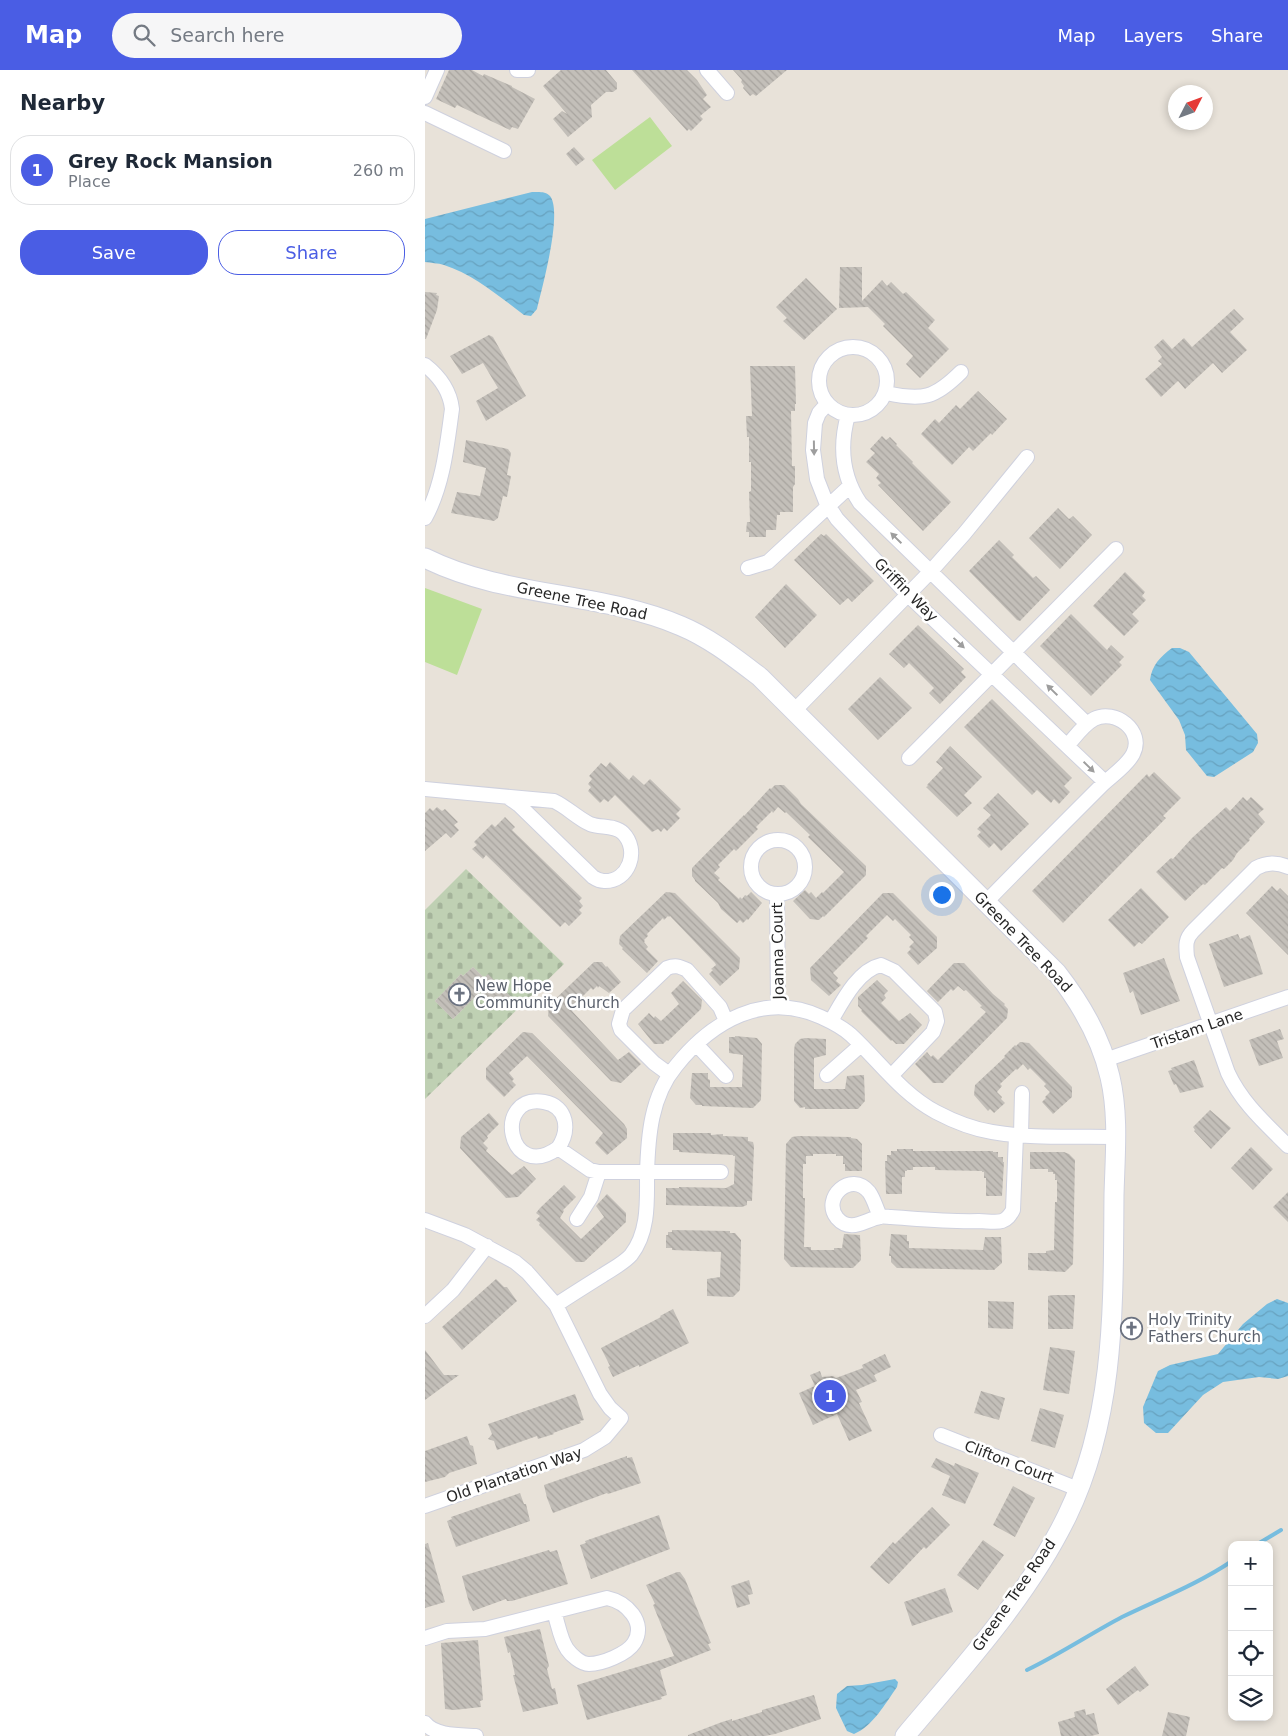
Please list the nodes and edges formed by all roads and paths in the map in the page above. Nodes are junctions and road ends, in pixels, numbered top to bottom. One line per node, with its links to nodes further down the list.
1 (437, 70): 6 (street)
2 (517, 70): 3 (street)
3 (528, 70)
4 (707, 70): 5 (street)
5 (727, 93)
6 (425, 96)
7 (425, 114): 8 (street)
8 (504, 151)
9 (425, 365): 17 (street)
10 (961, 372): 11 (street)
11 (886, 393): 12 (street); 13 (street)
12 (827, 404): 13 (street); 16 (street, Griffin Way, one-way to 16)
13 (848, 415): 15 (street, Griffin Way)
14 (1027, 457): 21 (street)
15 (850, 486): 16 (street); 21 (street, Griffin Way, one-way to 15)
16 (828, 506): 20 (street); 22 (street, Griffin Way)
17 (425, 518)
18 (1116, 549): 23 (street)
19 (425, 558): 25 (street, Greene Tree Road)
20 (748, 568)
21 (931, 572): 22 (street); 23 (street, Griffin Way)
22 (909, 595): 24 (street, Griffin Way, one-way to 24); 25 (street)
23 (1014, 652): 24 (street); 26 (street, Griffin Way, one-way to 23)
24 (993, 674): 27 (street, Griffin Way); 28 (street)
25 (794, 711): 34 (street, Greene Tree Road)
26 (1087, 724): 27 (street); 29 (street)
27 (1067, 746): 29 (street, Griffin Way, one-way to 29)
28 (909, 758)
29 (1105, 782): 34 (street)
30 (425, 789): 31 (street)
31 (509, 798): 31 (street)
32 (1288, 867): 39 (street)
33 (777, 894): 36 (street, Joanna Court)
34 (986, 902): 42 (street, Greene Tree Road)
35 (1288, 997): 39 (street, Tristam Lane)
36 (778, 1007): 37 (street); 38 (street)
37 (726, 1021): 40 (street); 43 (street)
38 (831, 1021): 41 (street); 46 (street)
39 (1211, 1024): 42 (street, Tristam Lane); 50 (street)
40 (696, 1044): 43 (street); 45 (street)
41 (861, 1045): 44 (street); 46 (street)
42 (1105, 1060): 49 (street, Greene Tree Road)
43 (669, 1074): 53 (street)
44 (827, 1075)
45 (726, 1076)
46 (891, 1076): 48 (street)
47 (1022, 1093): 48 (street)
48 (1018, 1135): 49 (street); 55 (street)
49 (1115, 1137): 62 (street, Greene Tree Road)
50 (1288, 1146)
51 (558, 1148): 52 (street)
52 (599, 1172): 53 (street); 56 (street)
53 (647, 1172): 54 (street); 59 (street)
54 (721, 1172)
55 (880, 1216)
56 (577, 1219)
57 (425, 1220): 58 (street)
58 (487, 1246): 59 (street); 60 (street)
59 (555, 1305): 63 (street, Old Plantation Way)
60 (425, 1316)
61 (941, 1435): 62 (street, Clifton Court)
62 (1078, 1489): 68 (street, Greene Tree Road)
63 (425, 1506)
64 (554, 1612): 64 (street); 65 (street)
65 (425, 1638)
66 (425, 1723): 67 (street)
67 (476, 1736)
68 (905, 1736)

